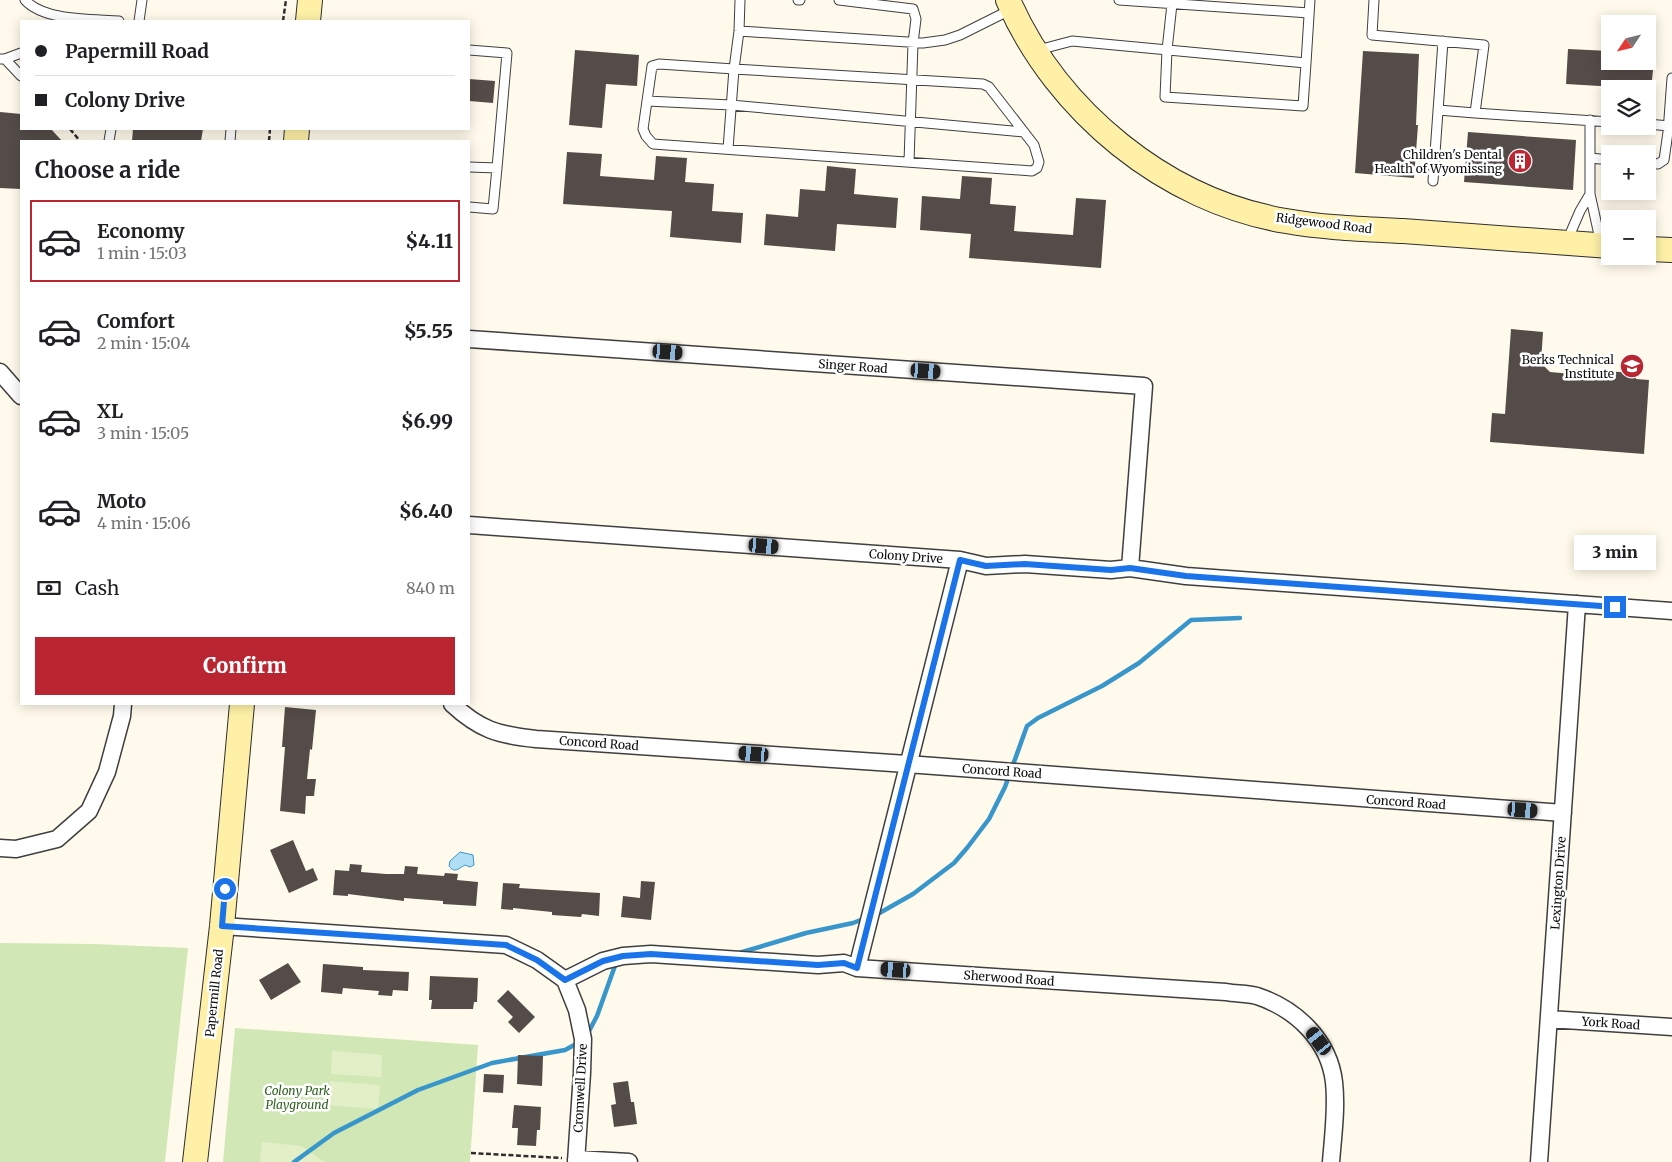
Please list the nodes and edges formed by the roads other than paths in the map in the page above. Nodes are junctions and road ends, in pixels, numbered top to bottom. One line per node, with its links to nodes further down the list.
1 (25, 0): 12 (lane)
2 (142, 0): 14 (lane)
3 (310, 0): 15 (street)
4 (740, 0): 16 (lane)
5 (839, 0): 18 (lane)
6 (1119, 0): 9 (lane)
7 (1310, 0): 11 (lane)
8 (1374, 0): 17 (lane)
9 (1172, 4): 11 (lane); 20 (lane)
10 (1010, 5): 18 (lane); 21 (street, Ridgewood Road)
11 (1309, 13): 24 (lane)
12 (46, 18): 13 (lane)
13 (95, 20)
14 (139, 20)
15 (308, 20)
16 (739, 31): 18 (lane); 25 (lane)
17 (1443, 41): 31 (lane); 32 (lane)
18 (913, 43): 28 (lane)
19 (470, 50): 45 (lane)
20 (1166, 50): 21 (lane); 24 (lane); 24 (lane)
21 (1036, 51): 50 (street, Ridgewood Road)
22 (20, 53): 23 (lane)
23 (2, 59): 26 (lane)
24 (1306, 63)
25 (734, 69): 28 (lane); 29 (lane); 30 (lane)
26 (20, 75)
27 (1672, 78): 37 (lane)
28 (912, 80): 35 (lane); 38 (lane)
29 (647, 101): 30 (lane); 39 (lane)
30 (731, 105): 35 (lane); 39 (lane)
31 (1438, 110): 32 (lane); 46 (lane)
32 (1475, 113): 33 (lane)
33 (1590, 120): 34 (lane); 40 (lane)
34 (1601, 121)
35 (910, 122): 38 (lane); 42 (lane)
36 (1656, 126): 37 (lane)
37 (1670, 129): 43 (lane)
38 (1024, 132): 42 (lane)
39 (728, 149): 42 (lane)
40 (1590, 158): 41 (lane); 47 (lane)
41 (1601, 159)
42 (909, 162)
43 (1656, 164)
44 (470, 167): 45 (lane)
45 (497, 168): 48 (lane)
46 (1433, 181)
47 (1590, 194): 49 (lane); 50 (lane)
48 (470, 207)
49 (1601, 230)
50 (1566, 243): 51 (street, Ridgewood Road)
51 (1601, 246)
52 (1656, 249): 53 (street)
53 (1672, 250)
54 (470, 338): 59 (street, Singer Road)
55 (0, 372): 56 (street)
56 (20, 395)
57 (470, 525): 58 (street, Colony Drive)
58 (960, 560): 59 (street, Colony Drive); 65 (street)
59 (1130, 568): 60 (street, Colony Drive)
60 (1577, 604): 61 (street, Colony Drive); 66 (street, Lexington Drive)
61 (1672, 611)
62 (123, 705): 67 (street)
63 (242, 705): 68 (street, Papermill Road)
64 (453, 705): 65 (street, Concord Road)
65 (908, 764): 66 (street, Concord Road); 69 (street)
66 (1563, 813): 71 (street, Lexington Drive)
67 (0, 848)
68 (222, 926): 70 (street); 74 (street, Papermill Road)
69 (857, 968): 70 (street, Sherwood Road); 76 (street, Sherwood Road)
70 (565, 980): 73 (street, Cromwell Drive)
71 (1549, 1019): 72 (street, York Road); 77 (street, Lexington Drive)
72 (1672, 1027)
73 (576, 1160): 75 (street)
74 (195, 1162)
75 (629, 1162)
76 (1331, 1162)
77 (1539, 1162)

